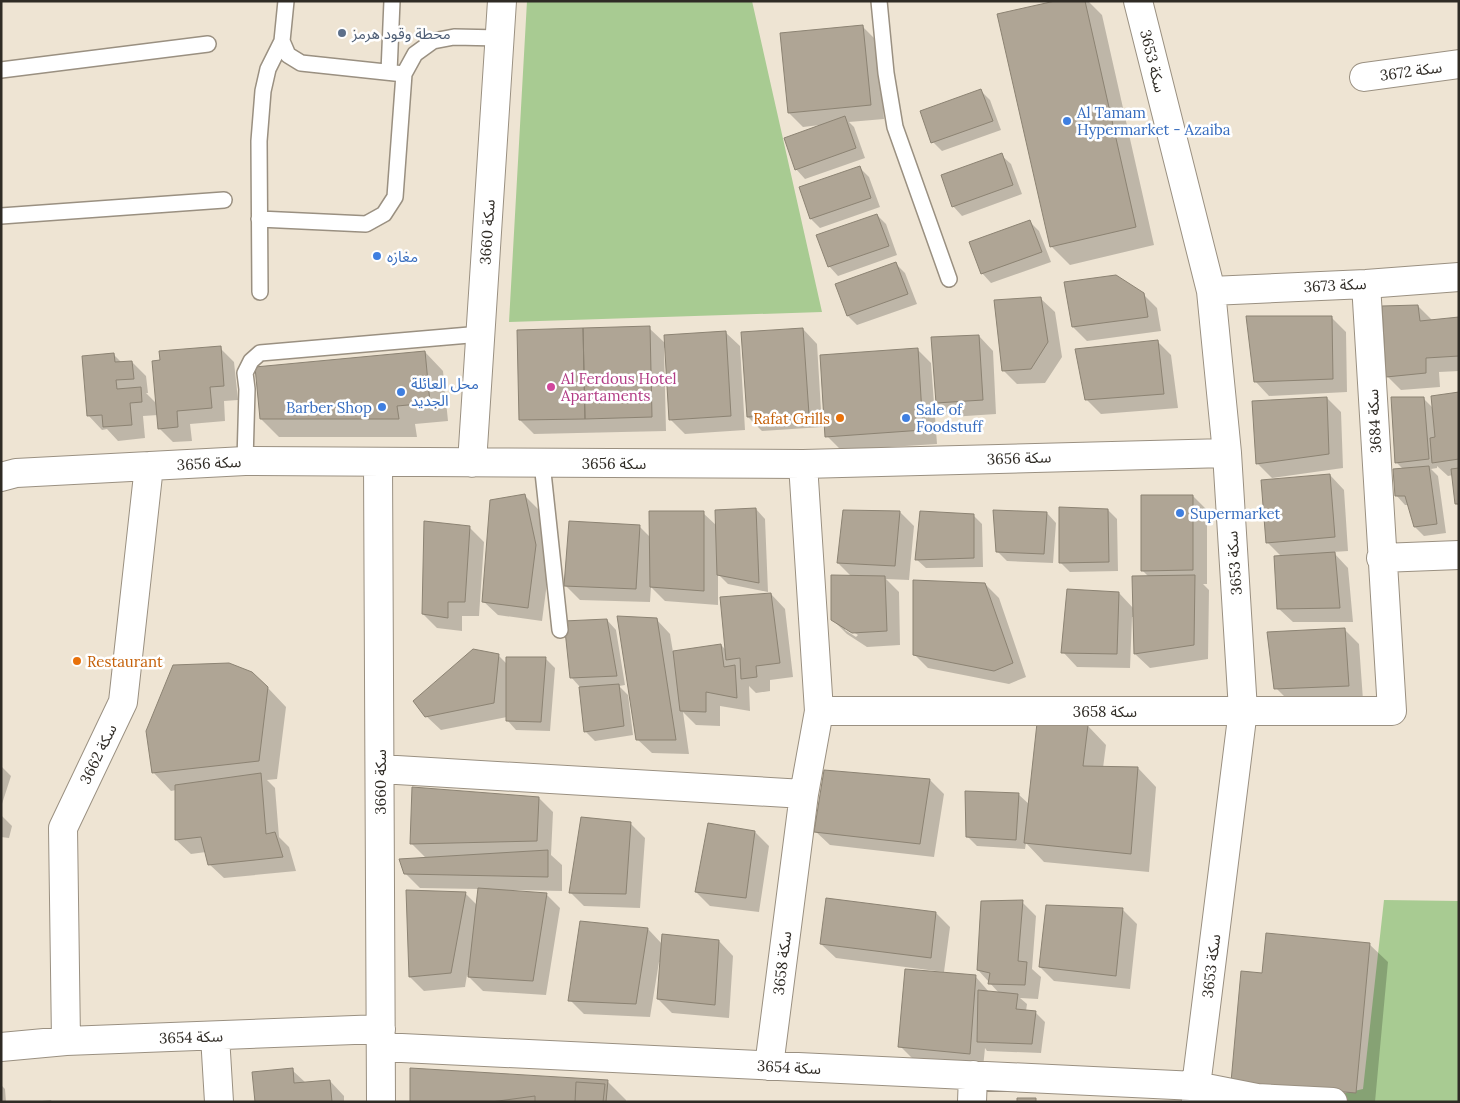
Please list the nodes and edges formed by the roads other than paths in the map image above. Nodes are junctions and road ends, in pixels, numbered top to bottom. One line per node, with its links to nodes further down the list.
1 (286, 1): 7 (lane)
2 (392, 1): 11 (lane)
3 (502, 1): 6 (street, سكة 3660)
4 (879, 1): 17 (lane)
5 (1138, 1): 19 (street, سكة 3653)
6 (500, 38): 11 (lane); 21 (street, سكة 3660)
7 (282, 41): 11 (lane); 15 (lane)
8 (208, 44): 10 (lane)
9 (1459, 64): 12 (street, سكة 3672)
10 (1, 70)
11 (397, 73): 15 (lane)
12 (1364, 77)
13 (224, 200): 14 (lane)
14 (1, 216)
15 (259, 219): 20 (lane)
16 (1459, 278): 18 (street, سكة 3673)
17 (949, 280)
18 (1366, 284): 19 (street, سكة 3673); 31 (street, سكة 3684)
19 (1211, 291): 22 (street, سكة 3653)
20 (260, 292)
21 (481, 334): 23 (lane); 25 (street, سكة 3660)
22 (1227, 453): 27 (street, سكة 3656); 33 (street, سكة 3653)
23 (245, 461): 24 (street, سكة 3656); 28 (street, سكة 3656)
24 (378, 462): 25 (street, سكة 3656); 36 (street, سكة 3660)
25 (472, 463): 26 (street, سكة 3656)
26 (542, 463): 27 (street, سكة 3656); 32 (lane)
27 (803, 464): 35 (street, سكة 3658)
28 (149, 466): 29 (street, سكة 3656); 40 (street, سكة 3662)
29 (1, 477)
30 (1459, 555): 31 (street)
31 (1381, 558): 34 (street, سكة 3684)
32 (560, 630)
33 (1243, 710): 34 (street, سكة 3658); 35 (street, سكة 3658); 44 (street, سكة 3653)
34 (1392, 710)
35 (819, 711): 37 (street, سكة 3658)
36 (380, 769): 37 (street); 39 (street, سكة 3660)
37 (804, 794): 42 (street, سكة 3658)
38 (215, 1036): 39 (street, سكة 3654); 40 (street, سكة 3654); 45 (street)
39 (381, 1038): 42 (street, سكة 3654); 46 (street, سكة 3660)
40 (66, 1041): 41 (street, سكة 3654)
41 (1, 1047)
42 (769, 1066): 43 (street, سكة 3654)
43 (972, 1089): 44 (street, سكة 3654)
44 (1196, 1094): 47 (street, سكة 3654)
45 (219, 1102)
46 (381, 1102)
47 (1333, 1102)

